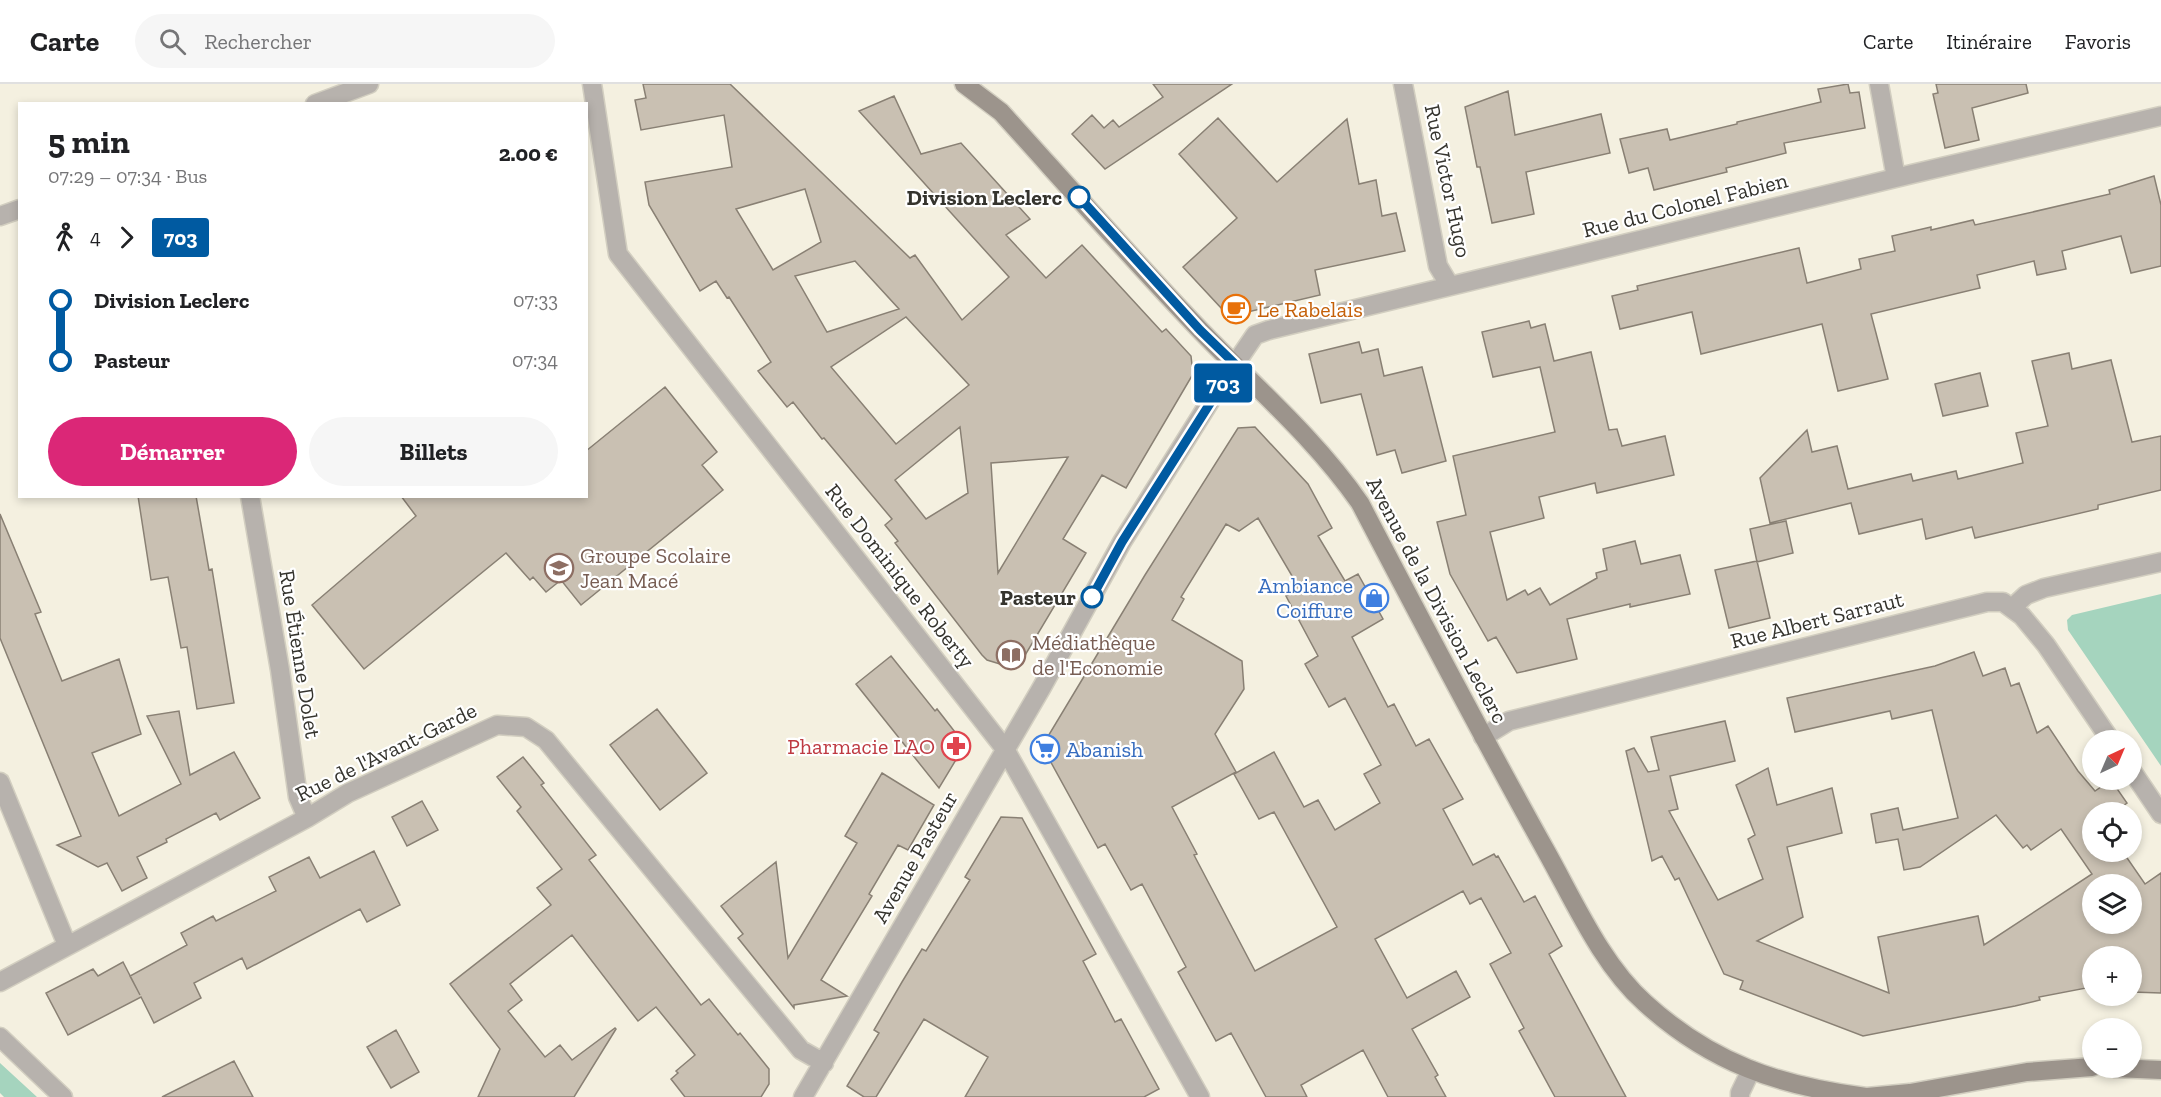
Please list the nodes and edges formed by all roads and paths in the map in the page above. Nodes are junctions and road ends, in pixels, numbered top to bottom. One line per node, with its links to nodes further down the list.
1 (369, 84): 6 (street)
2 (592, 84): 18 (street, Rue Dominique Roberty)
3 (964, 84): 12 (street, Avenue de la Division Leclerc)
4 (1403, 84): 11 (street, Rue Victor Hugo)
5 (1879, 84): 8 (street)
6 (320, 102)
7 (2161, 116): 8 (street, Rue du Colonel Fabien)
8 (1896, 178): 11 (street, Rue du Colonel Fabien)
9 (18, 210): 10 (street)
10 (0, 216)
11 (1450, 286): 12 (street, Rue du Colonel Fabien)
12 (1235, 364): 17 (street, Avenue de la Division Leclerc); 18 (street, Avenue Pasteur)
13 (250, 498): 22 (street, Rue Étienne Dolet)
14 (2161, 562): 15 (street)
15 (2013, 608): 16 (street); 17 (street, Rue Albert Sarraut)
16 (2104, 730)
17 (1483, 737): 29 (street, Avenue de la Division Leclerc)
18 (1005, 749): 26 (street, Avenue Pasteur); 33 (street, Rue Dominique Roberty)
19 (0, 782): 23 (street)
20 (2142, 786): 21 (street)
21 (2161, 814)
22 (307, 818): 23 (street, Rue de l'Avant-Garde); 26 (street, Rue de l'Avant-Garde)
23 (67, 945): 24 (street, Rue de l'Avant-Garde)
24 (0, 982)
25 (0, 1037): 31 (street)
26 (824, 1063): 32 (street, Avenue Pasteur)
27 (2082, 1068): 35 (street, Avenue de la Division Leclerc)
28 (2142, 1069): 30 (street)
29 (1751, 1070): 34 (street); 35 (street, Avenue de la Division Leclerc)
30 (2161, 1070)
31 (63, 1097)
32 (803, 1097)
33 (1200, 1097)
34 (1740, 1097)
35 (1867, 1097)

